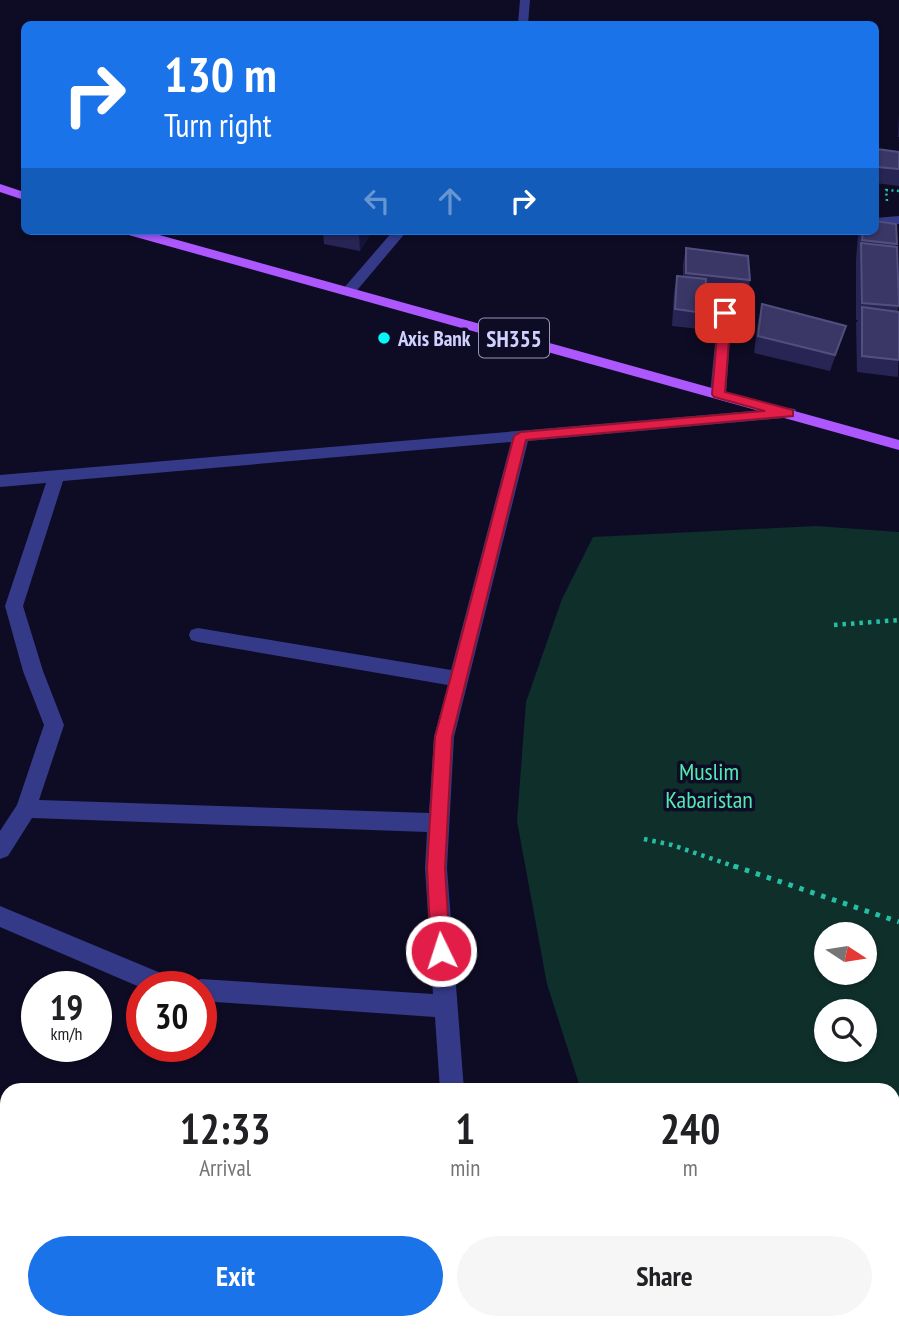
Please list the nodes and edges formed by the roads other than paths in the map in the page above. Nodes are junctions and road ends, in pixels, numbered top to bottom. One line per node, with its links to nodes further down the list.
1 (524, 0): 2 (street)
2 (523, 21)
3 (0, 188): 4 (main road)
4 (21, 196)
5 (899, 220): 6 (street)
6 (879, 222)
7 (144, 235): 9 (main road, SH355)
8 (397, 235): 9 (street)
9 (348, 292): 11 (main road, SH355)
10 (725, 313): 11 (street)
11 (718, 394): 12 (main road, SH355)
12 (789, 413): 13 (street); 14 (main road, SH355)
13 (521, 436): 15 (street); 18 (street)
14 (899, 445)
15 (56, 477): 16 (street); 19 (street)
16 (0, 481)
17 (198, 635): 18 (street)
18 (458, 679): 20 (street)
19 (26, 809): 20 (street); 21 (street)
20 (439, 823): 25 (street)
21 (0, 849)
22 (0, 916): 23 (street)
23 (129, 971)
24 (217, 991): 25 (street)
25 (444, 1006): 26 (street)
26 (451, 1083)

